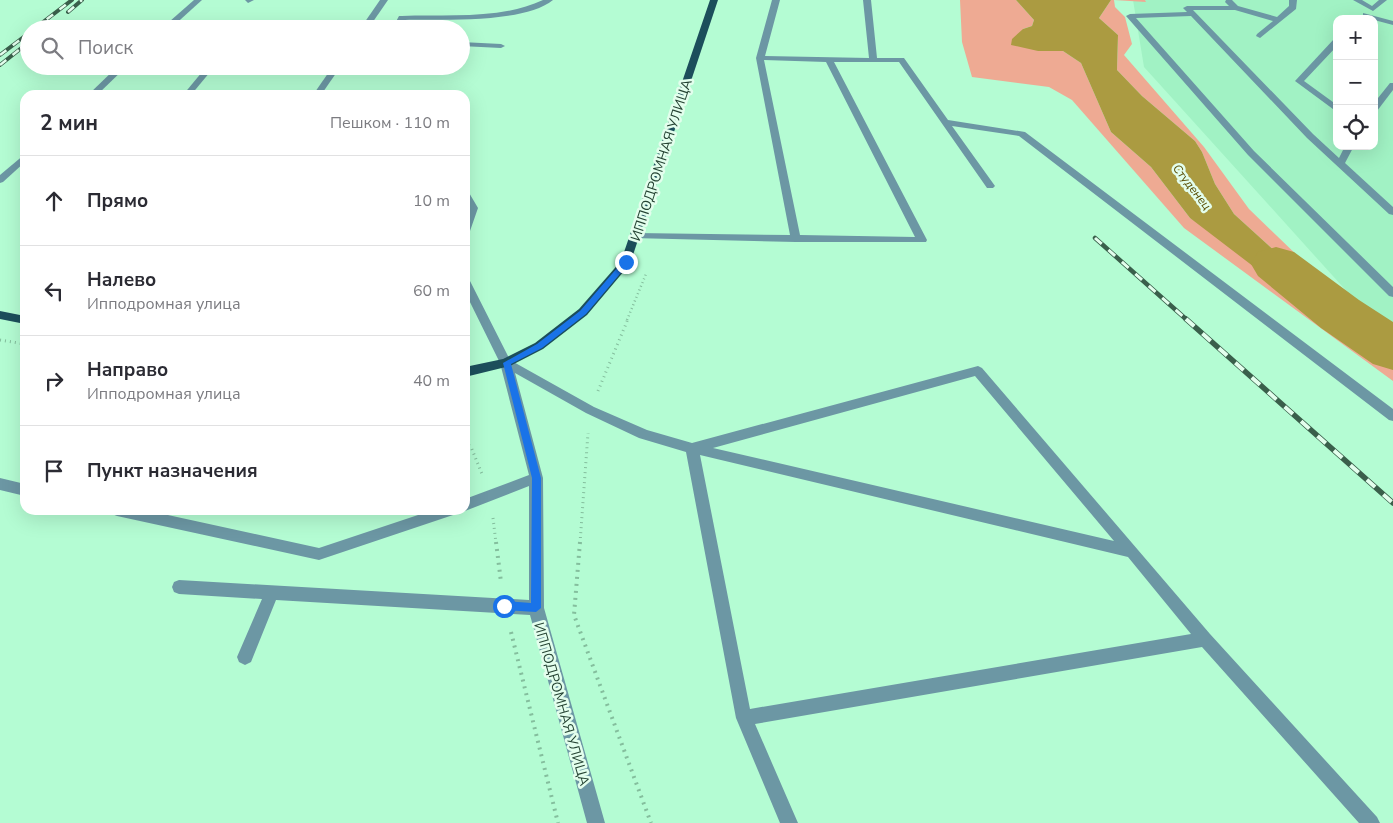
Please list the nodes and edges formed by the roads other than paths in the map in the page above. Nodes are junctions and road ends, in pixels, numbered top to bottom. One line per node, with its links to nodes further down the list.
1 (198, 0): 16 (street)
2 (384, 0): 17 (street)
3 (549, 0): 18 (street)
4 (714, 0): 47 (main road, ИППОДРОМНАЯ УЛИЦА)
5 (776, 0): 26 (street)
6 (868, 0): 28 (street)
7 (1179, 0): 14 (street)
8 (1227, 0): 12 (street)
9 (1294, 0): 19 (street)
10 (1357, 0): 13 (street)
11 (1383, 0): 13 (street)
12 (1236, 8): 14 (street); 19 (street)
13 (1373, 9): 15 (street)
14 (1190, 11): 41 (street); 50 (street)
15 (1366, 15)
16 (175, 20)
17 (370, 20)
18 (401, 20)
19 (1278, 20): 22 (street)
20 (1378, 20): 21 (street)
21 (1393, 23)
22 (1260, 36)
23 (470, 44): 25 (street)
24 (1333, 45): 37 (street)
25 (501, 46)
26 (760, 58): 27 (street); 48 (street)
27 (829, 60): 28 (street); 48 (street)
28 (873, 60): 38 (street)
29 (114, 75): 33 (street)
30 (203, 75): 34 (street)
31 (331, 75): 35 (street)
32 (1393, 85): 36 (street)
33 (98, 90)
34 (190, 90)
35 (320, 90)
36 (1377, 105)
37 (1333, 106)
38 (944, 122): 43 (street); 55 (street)
39 (1348, 150): 41 (street)
40 (20, 162): 42 (street)
41 (1340, 164): 45 (street)
42 (0, 180)
43 (990, 186)
44 (470, 202): 46 (street)
45 (1393, 212)
46 (470, 217)
47 (636, 236): 48 (street); 53 (main road, ИППОДРОМНАЯ УЛИЦА)
48 (796, 239)
49 (470, 290): 53 (street)
50 (1393, 294)
51 (0, 315): 52 (main road)
52 (20, 319)
53 (506, 363): 54 (main road); 56 (street); 57 (street, ИППОДРОМНАЯ УЛИЦА)
54 (470, 371)
55 (1393, 416)
56 (692, 448): 63 (street); 63 (street); 69 (street)
57 (536, 478): 60 (street); 66 (street, ИППОДРОМНАЯ УЛИЦА)
58 (0, 484): 59 (street)
59 (20, 489)
60 (470, 503)
61 (151, 515): 62 (street)
62 (436, 515)
63 (1132, 552): 67 (street)
64 (179, 586): 65 (street)
65 (272, 592): 66 (street); 68 (street)
66 (536, 608): 70 (street, ИППОДРОМНАЯ УЛИЦА)
67 (1205, 639): 69 (street); 72 (street)
68 (245, 657)
69 (744, 718): 71 (street)
70 (596, 823)
71 (789, 823)
72 (1371, 823)

